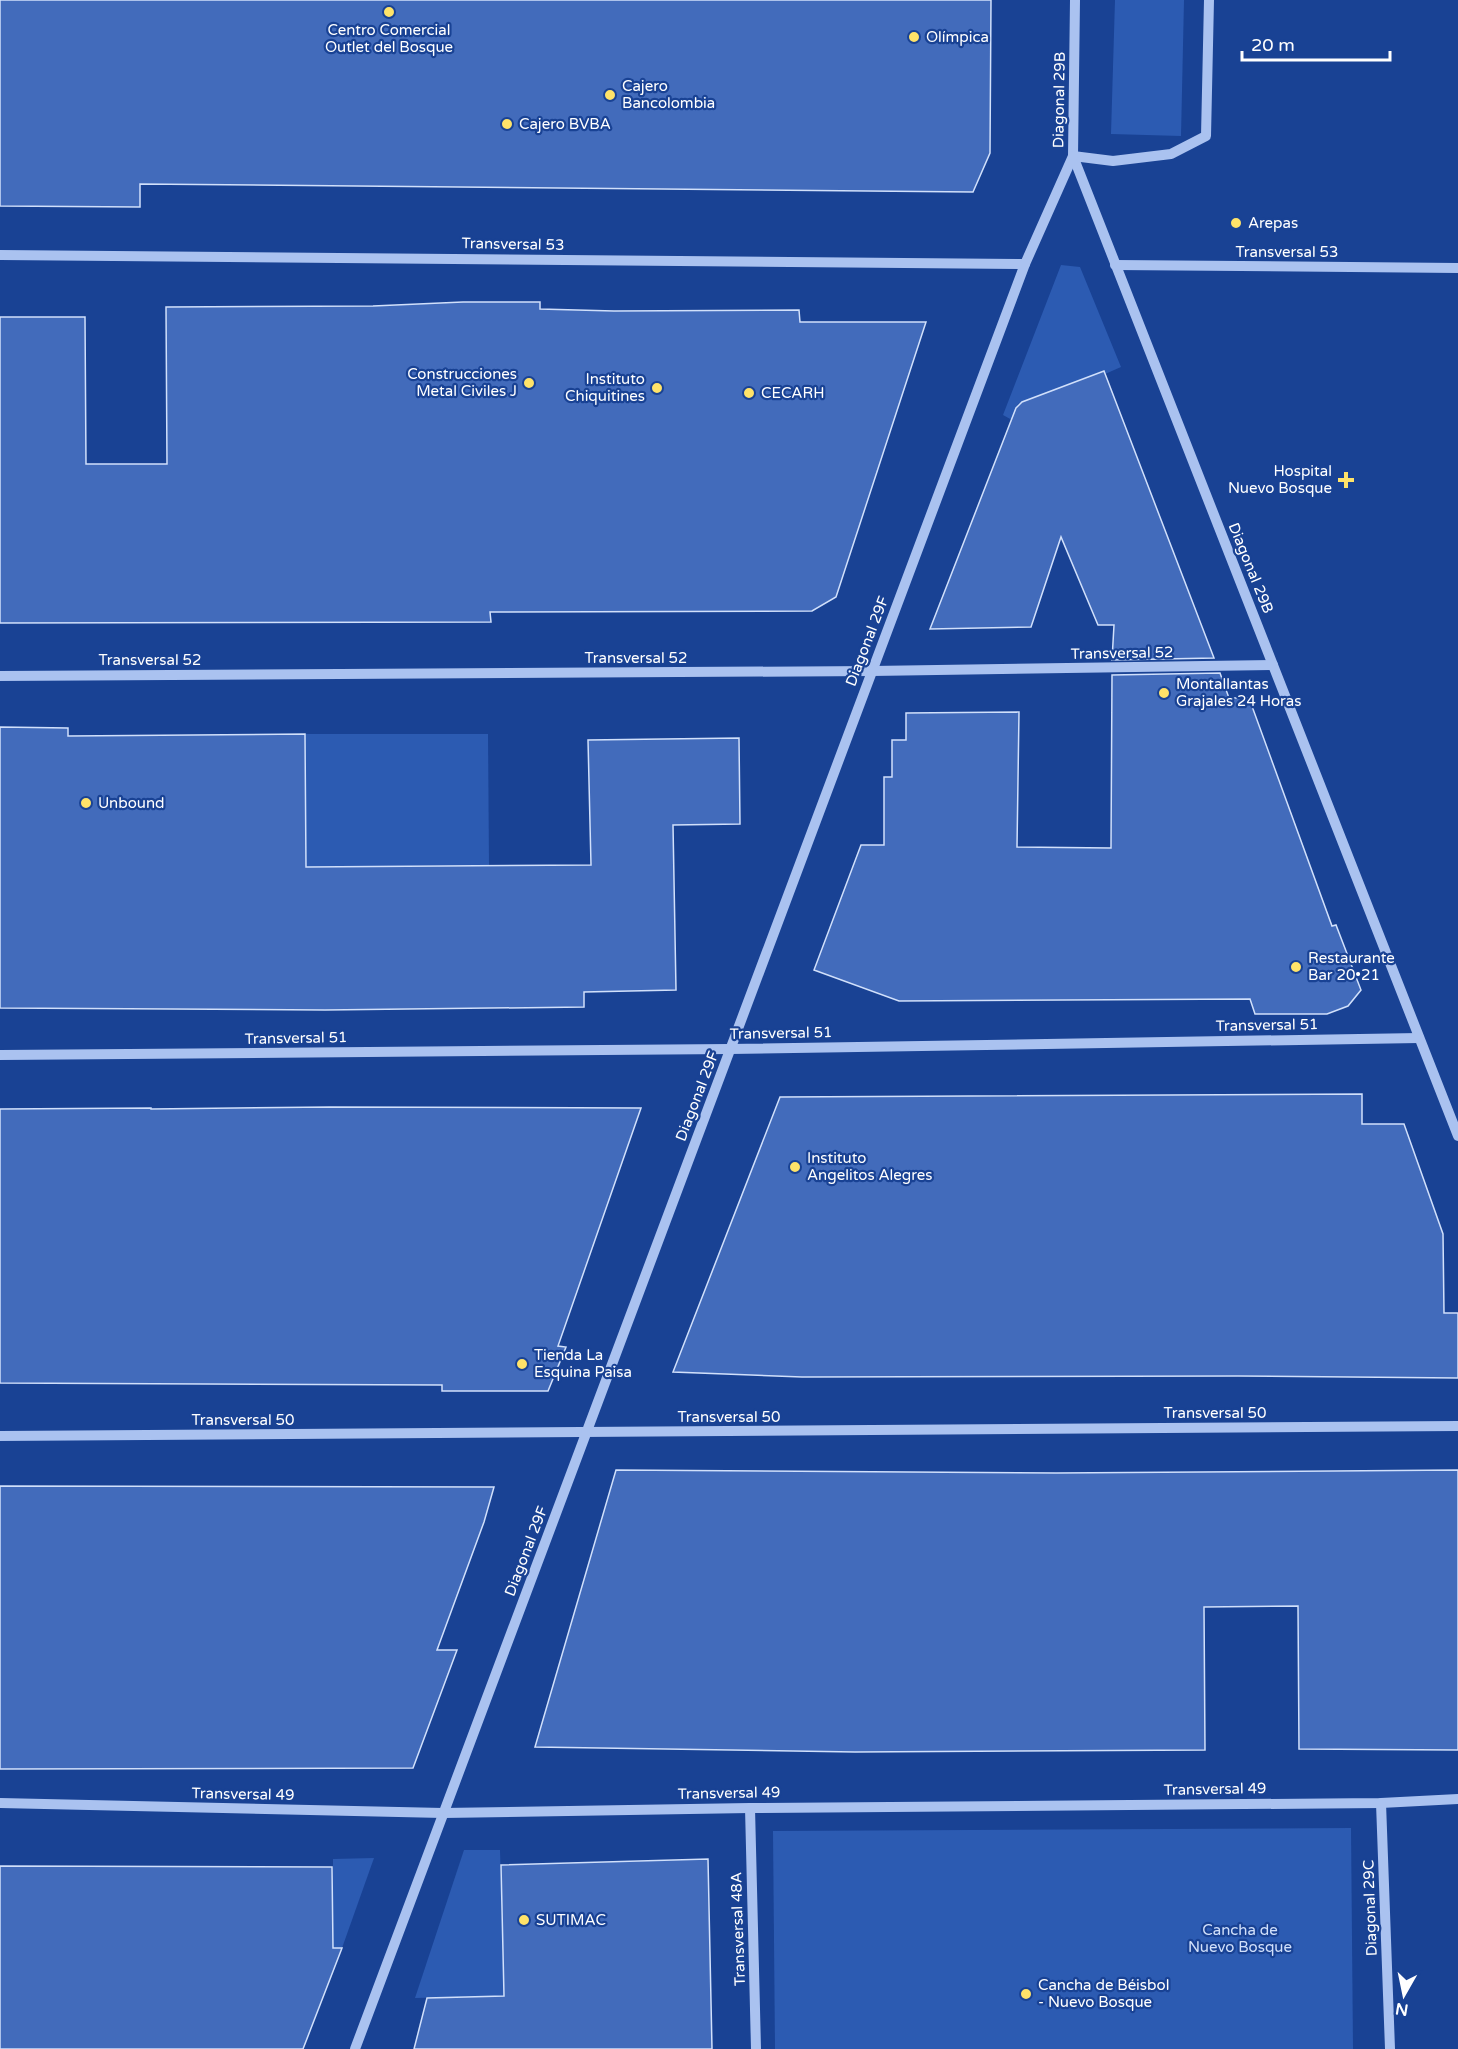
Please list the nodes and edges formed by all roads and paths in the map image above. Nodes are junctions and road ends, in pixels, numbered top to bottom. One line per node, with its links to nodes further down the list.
1 (1076, 0): 3 (street, Diagonal 29B)
2 (1209, 0): 3 (street)
3 (1072, 156): 5 (street, Diagonal 29F); 6 (street, Diagonal 29B)
4 (0, 255): 5 (street, Transversal 53)
5 (1025, 264): 9 (street, Diagonal 29F)
6 (1116, 265): 7 (street, Transversal 53); 8 (street, Diagonal 29B)
7 (1458, 268)
8 (1273, 665): 9 (street, Transversal 52); 11 (street, Diagonal 29B)
9 (872, 671): 10 (street, Transversal 52); 12 (street, Diagonal 29F)
10 (0, 676)
11 (1419, 1038): 12 (street, Transversal 51); 14 (street, Diagonal 29B)
12 (730, 1049): 13 (street, Transversal 51); 16 (street, Diagonal 29F)
13 (0, 1055)
14 (1458, 1136)
15 (1458, 1426): 16 (street, Transversal 50)
16 (586, 1433): 17 (street, Transversal 50); 22 (street, Diagonal 29F)
17 (0, 1436)
18 (1458, 1800): 20 (street, Transversal 49)
19 (0, 1803): 22 (street, Transversal 49)
20 (1381, 1803): 21 (street, Transversal 49); 25 (street, Diagonal 29C)
21 (750, 1808): 22 (street, Transversal 49); 24 (street, Transversal 48A)
22 (443, 1813): 23 (street, Diagonal 29F)
23 (355, 2049)
24 (756, 2049)
25 (1390, 2049)

